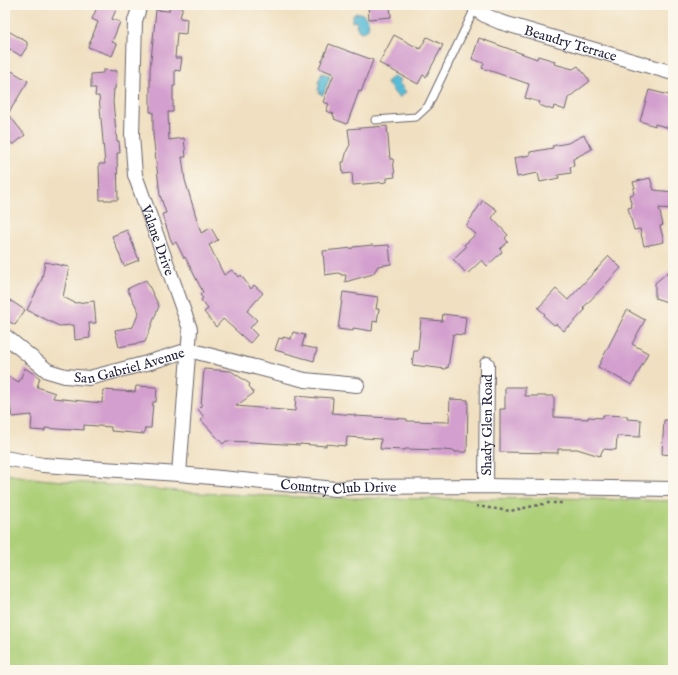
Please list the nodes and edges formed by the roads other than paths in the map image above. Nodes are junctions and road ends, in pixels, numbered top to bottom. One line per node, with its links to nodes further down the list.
1 (140, 5): 6 (street, Valane Drive)
2 (474, 7): 3 (street, Beaudry Terrace); 4 (lane)
3 (673, 73)
4 (375, 120)
5 (5, 336): 6 (street, San Gabriel Avenue)
6 (189, 350): 8 (street, San Gabriel Avenue); 10 (street, Valane Drive)
7 (487, 364): 11 (street, Shady Glen Road)
8 (357, 385)
9 (5, 458): 10 (street, Country Club Drive)
10 (179, 474): 11 (street, Country Club Drive)
11 (486, 486): 12 (street, Country Club Drive)
12 (673, 489)

